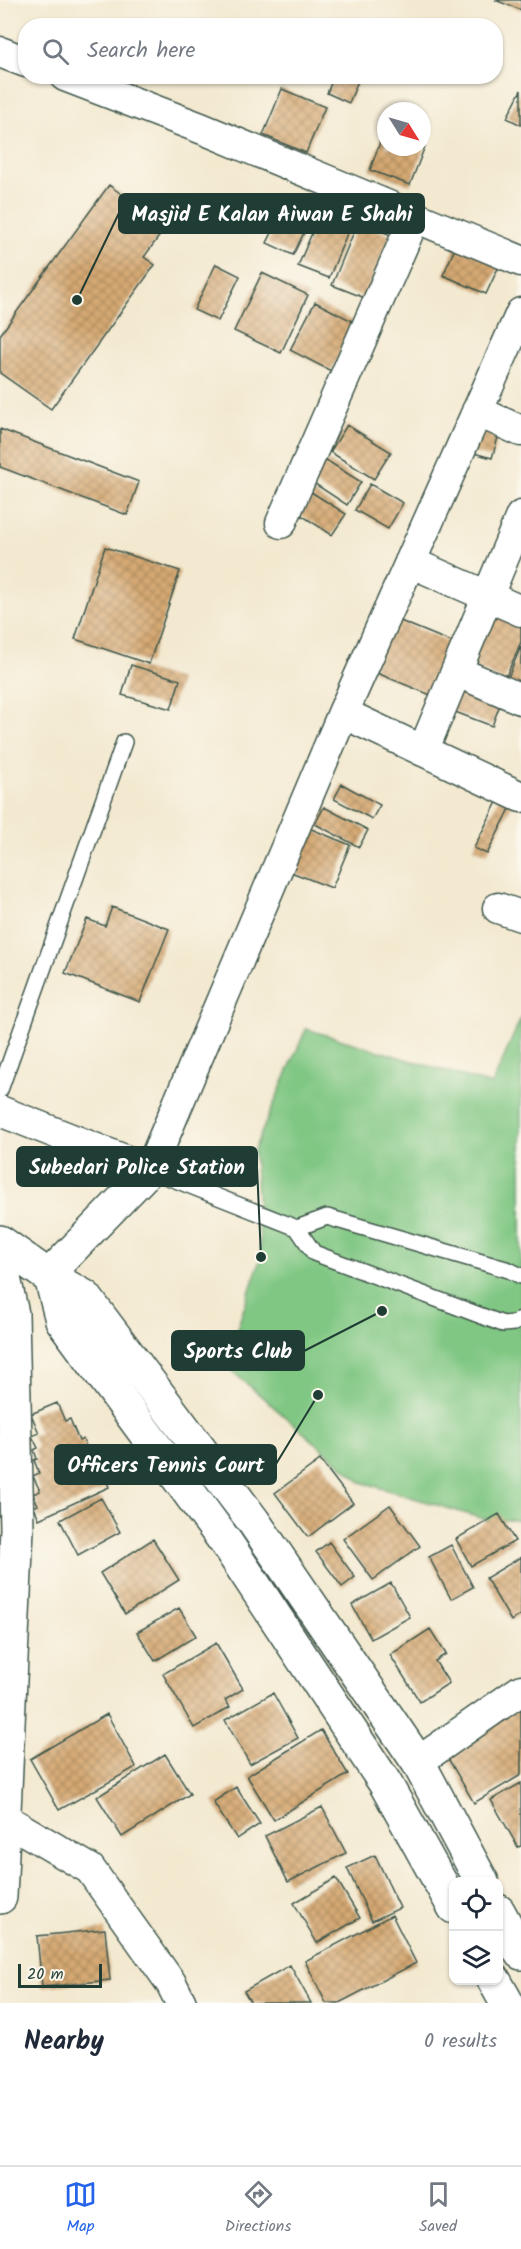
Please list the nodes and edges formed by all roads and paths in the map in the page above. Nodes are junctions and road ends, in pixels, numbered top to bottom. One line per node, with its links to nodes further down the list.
1 (0, 52): 2 (street)
2 (18, 59)
3 (86, 84): 4 (street)
4 (415, 217): 5 (street); 10 (street)
5 (521, 261)
6 (521, 313): 7 (street)
7 (477, 411): 8 (street); 11 (street)
8 (521, 431)
9 (520, 520): 12 (street)
10 (281, 523)
11 (410, 562): 12 (street); 16 (street)
12 (488, 596): 13 (street); 14 (street)
13 (521, 611)
14 (458, 672): 15 (street); 18 (street)
15 (521, 699)
16 (343, 713): 18 (street); 22 (street)
17 (124, 741): 20 (lane)
18 (423, 751): 19 (street)
19 (521, 797)
20 (0, 1090)
21 (0, 1111): 22 (street)
22 (150, 1170): 23 (lane); 27 (street)
23 (297, 1228): 26 (lane); 28 (lane)
24 (0, 1242): 27 (street)
25 (0, 1260): 31 (street)
26 (521, 1276)
27 (49, 1277): 30 (street); 34 (street)
28 (521, 1319)
29 (521, 1690): 30 (street)
30 (418, 1762): 32 (street)
31 (5, 1819): 33 (street); 38 (street)
32 (481, 1877)
33 (0, 1897)
34 (449, 1899)
35 (503, 1920): 36 (street)
36 (521, 1953)
37 (497, 1985): 39 (street)
38 (181, 2003)
39 (507, 2003)

